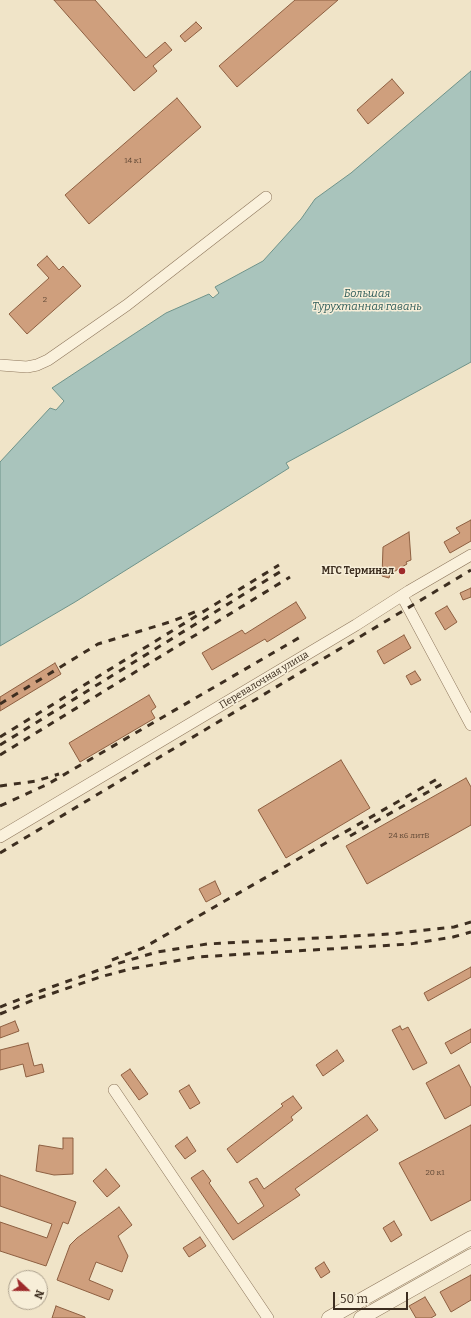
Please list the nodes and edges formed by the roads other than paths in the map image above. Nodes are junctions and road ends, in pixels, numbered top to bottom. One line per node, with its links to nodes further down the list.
1 (266, 197): 2 (street)
2 (0, 365)
3 (471, 555): 4 (street, Перевалочная улица)
4 (402, 596): 5 (street); 6 (street, Перевалочная улица)
5 (471, 725)
6 (0, 837)
7 (114, 1090): 10 (street)
8 (471, 1238): 11 (street)
9 (471, 1256): 12 (street)
10 (268, 1318)
11 (329, 1318)
12 (361, 1318)

